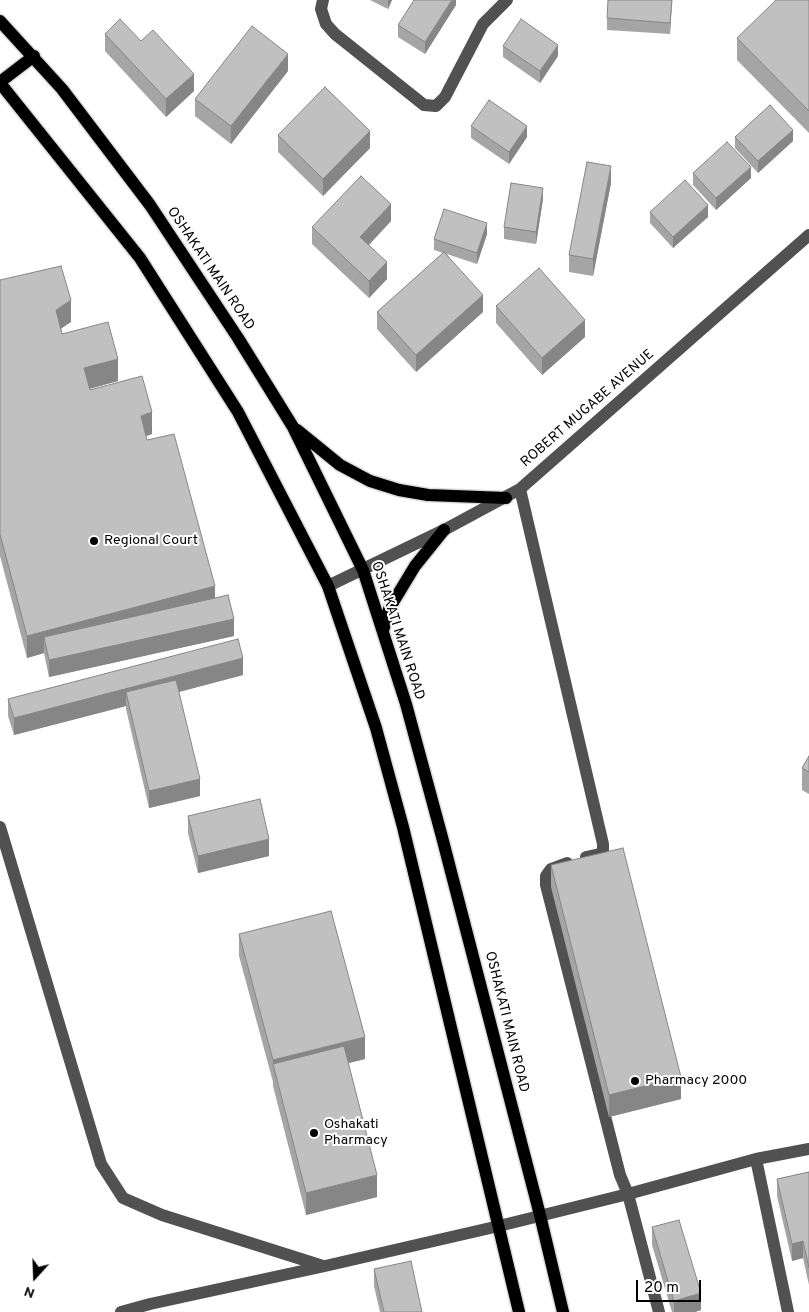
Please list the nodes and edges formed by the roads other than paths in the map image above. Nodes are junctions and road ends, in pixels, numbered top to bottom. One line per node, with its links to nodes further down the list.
1 (323, 0): 2 (street)
2 (507, 0)
3 (0, 21): 4 (main road, OSHAKATI MAIN ROAD)
4 (34, 56): 5 (main road); 7 (main road, OSHAKATI MAIN ROAD)
5 (0, 83): 12 (main road)
6 (809, 235): 8 (street, ROBERT MUGABE AVENUE)
7 (293, 427): 9 (main road); 11 (main road, OSHAKATI MAIN ROAD)
8 (520, 489): 9 (street, ROBERT MUGABE AVENUE); 17 (street)
9 (506, 498): 10 (street, ROBERT MUGABE AVENUE)
10 (444, 530): 11 (street, ROBERT MUGABE AVENUE); 13 (main road)
11 (363, 570): 12 (street, ROBERT MUGABE AVENUE); 13 (main road, OSHAKATI MAIN ROAD)
12 (328, 586): 19 (main road)
13 (383, 631): 18 (main road, OSHAKATI MAIN ROAD)
14 (0, 827): 20 (street)
15 (809, 1149): 16 (street)
16 (756, 1159): 17 (street); 25 (street)
17 (628, 1194): 18 (street); 24 (street)
18 (540, 1215): 19 (street); 23 (main road, OSHAKATI MAIN ROAD)
19 (499, 1226): 20 (street); 22 (main road)
20 (325, 1266): 21 (street)
21 (121, 1312)
22 (519, 1312)
23 (563, 1312)
24 (659, 1312)
25 (788, 1312)

